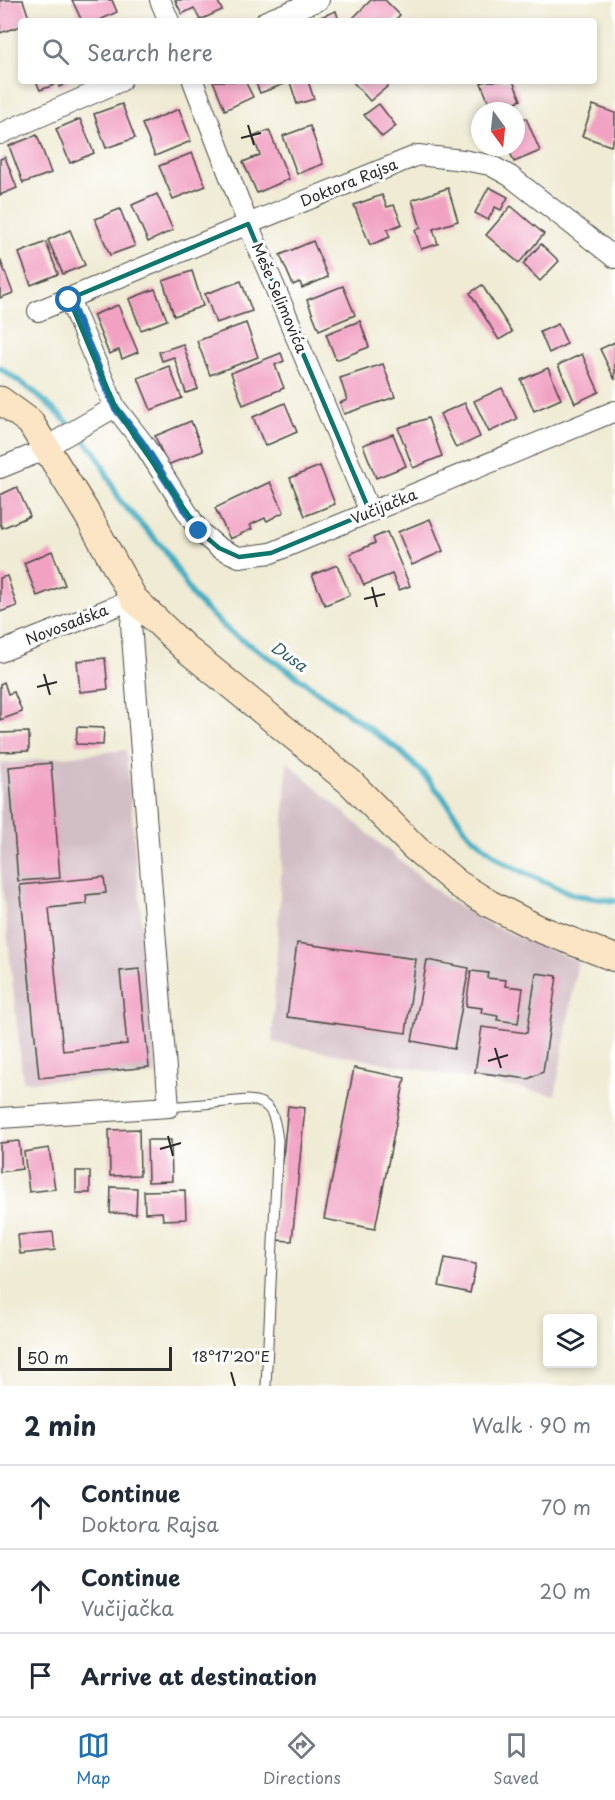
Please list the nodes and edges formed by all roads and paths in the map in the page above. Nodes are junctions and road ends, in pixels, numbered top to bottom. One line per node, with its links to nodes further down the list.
1 (160, 0): 3 (street)
2 (319, 0): 4 (street)
3 (168, 18)
4 (274, 18)
5 (114, 84): 7 (street)
6 (194, 84): 8 (street, Meše Selimovića)
7 (0, 134)
8 (248, 224): 9 (street, Doktora Rajsa); 10 (street, Doktora Rajsa); 17 (street, Meše Selimovića)
9 (615, 258)
10 (69, 300): 11 (street, Doktora Rajsa); 13 (street)
11 (38, 311)
12 (0, 400): 15 (main road)
13 (108, 411): 15 (street); 17 (street, Vučijačka)
14 (615, 411): 17 (street, Vučijačka)
15 (54, 444): 16 (street); 18 (main road)
16 (0, 468)
17 (370, 512)
18 (134, 599): 19 (street, Novosadska); 20 (main road); 21 (street)
19 (0, 652)
20 (615, 958)
21 (169, 1107): 22 (street); 23 (lane)
22 (0, 1118)
23 (266, 1386)

